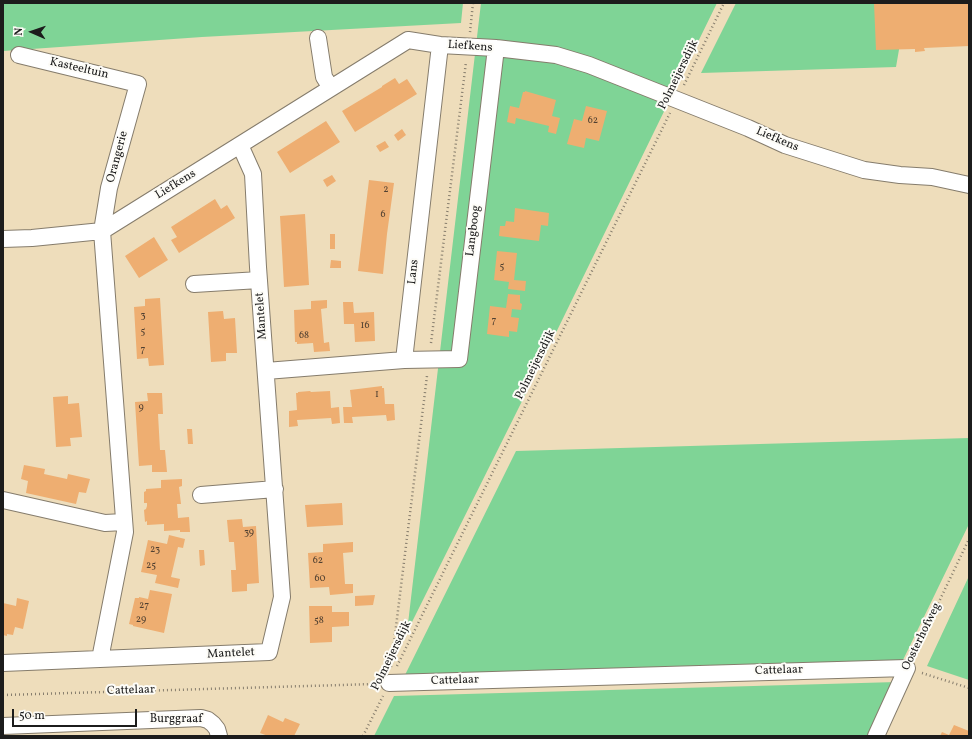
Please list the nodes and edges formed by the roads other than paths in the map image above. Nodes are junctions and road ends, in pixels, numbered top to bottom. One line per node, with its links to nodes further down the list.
1 (318, 38): 6 (street)
2 (440, 45): 3 (street, Liefkens); 6 (street, Liefkens); 13 (street, Lans)
3 (496, 48): 8 (street, Liefkens); 13 (street, Langboog)
4 (19, 55): 5 (street, Kasteeltuin)
5 (138, 84): 9 (street, Orangerie)
6 (331, 88): 7 (street, Liefkens)
7 (240, 145): 9 (street, Liefkens); 11 (street, Mantelet)
8 (969, 185)
9 (102, 231): 10 (street, Liefkens); 18 (street)
10 (3, 239)
11 (259, 280): 12 (street); 14 (street, Mantelet)
12 (194, 284)
13 (404, 360): 14 (street)
14 (266, 372): 15 (street, Mantelet)
15 (274, 489): 16 (street); 19 (street, Mantelet)
16 (201, 495)
17 (3, 500): 18 (street)
18 (124, 522): 19 (street)
19 (100, 659): 20 (street, Mantelet)
20 (3, 663)
21 (907, 668): 22 (street, Cattelaar); 26 (street, Oosterhofweg)
22 (389, 683)
23 (3, 726): 24 (street, Burggraaf)
24 (43, 730): 25 (street, Burggraaf)
25 (219, 736)
26 (876, 736)

